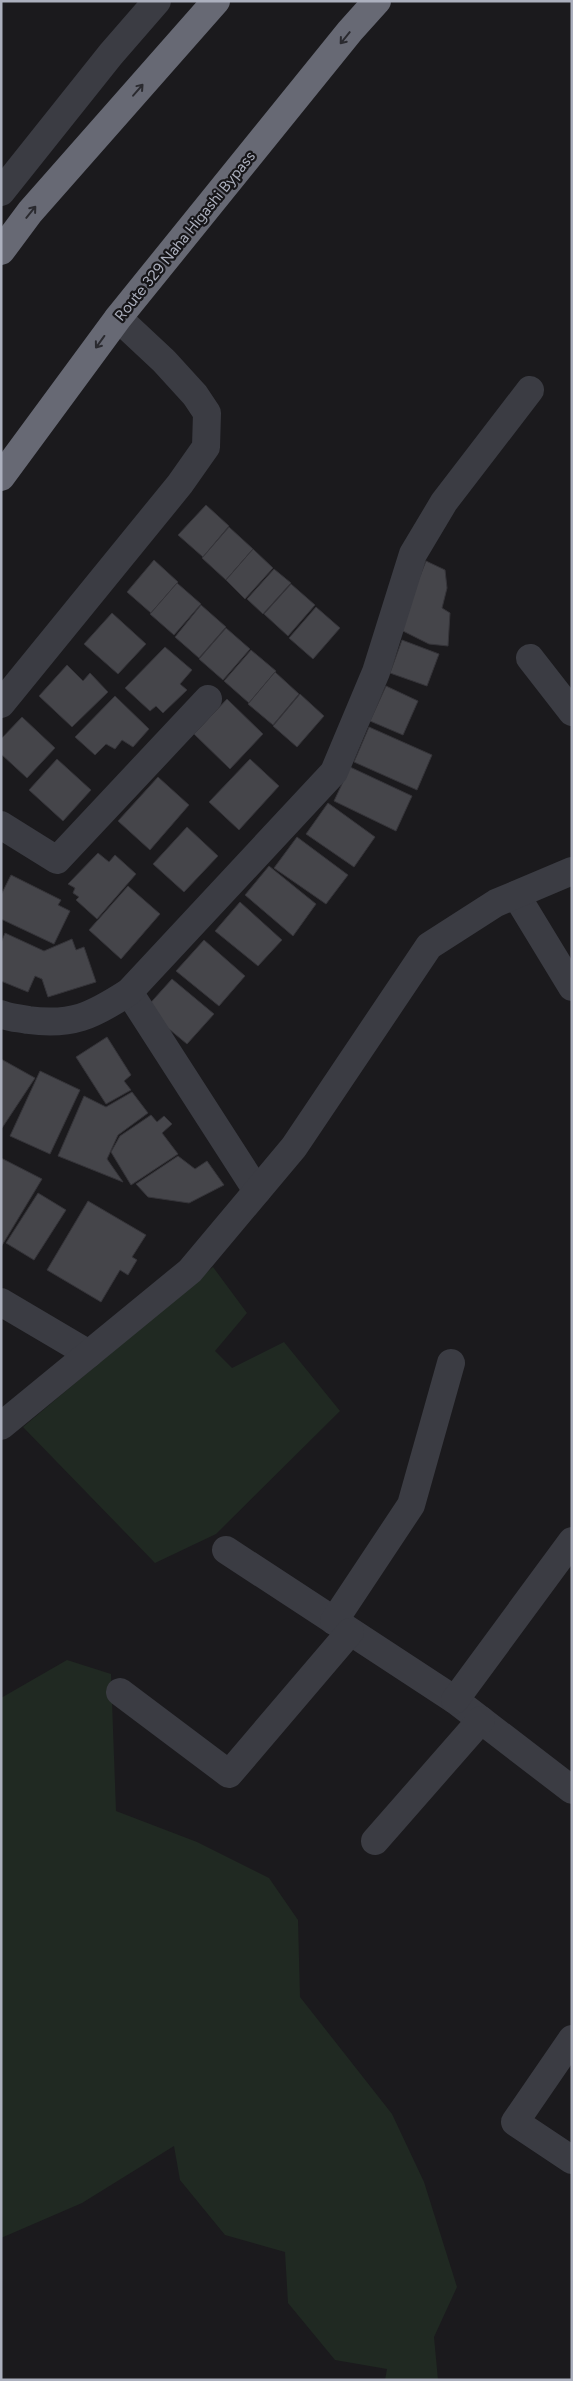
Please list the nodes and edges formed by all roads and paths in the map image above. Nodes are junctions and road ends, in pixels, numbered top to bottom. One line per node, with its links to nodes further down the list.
1 (157, 1): 4 (street)
2 (216, 1): 5 (highway, one-way to 2)
3 (377, 1): 6 (highway, Route 329 Naha Higashi Bypass, one-way to 6)
4 (1, 192)
5 (1, 251)
6 (118, 318): 8 (highway, Route 329 Naha Higashi Bypass, one-way to 8); 11 (street)
7 (530, 390): 17 (street)
8 (1, 477)
9 (530, 658): 12 (street)
10 (208, 699): 13 (street)
11 (1, 704)
12 (572, 712)
13 (1, 825)
14 (572, 871): 15 (street)
15 (516, 895): 16 (street); 19 (street)
16 (572, 986)
17 (129, 992): 18 (street); 19 (street)
18 (1, 1014)
19 (257, 1191): 21 (street)
20 (1, 1302): 21 (street)
21 (89, 1354): 23 (street)
22 (451, 1363): 26 (street)
23 (1, 1426)
24 (572, 1541): 28 (street)
25 (226, 1550): 26 (street)
26 (342, 1627): 27 (street); 28 (street)
27 (120, 1692)
28 (455, 1700): 29 (street)
29 (481, 1720): 30 (street); 31 (street)
30 (572, 1790)
31 (374, 1841)
32 (572, 2039): 33 (street)
33 (572, 2160)

